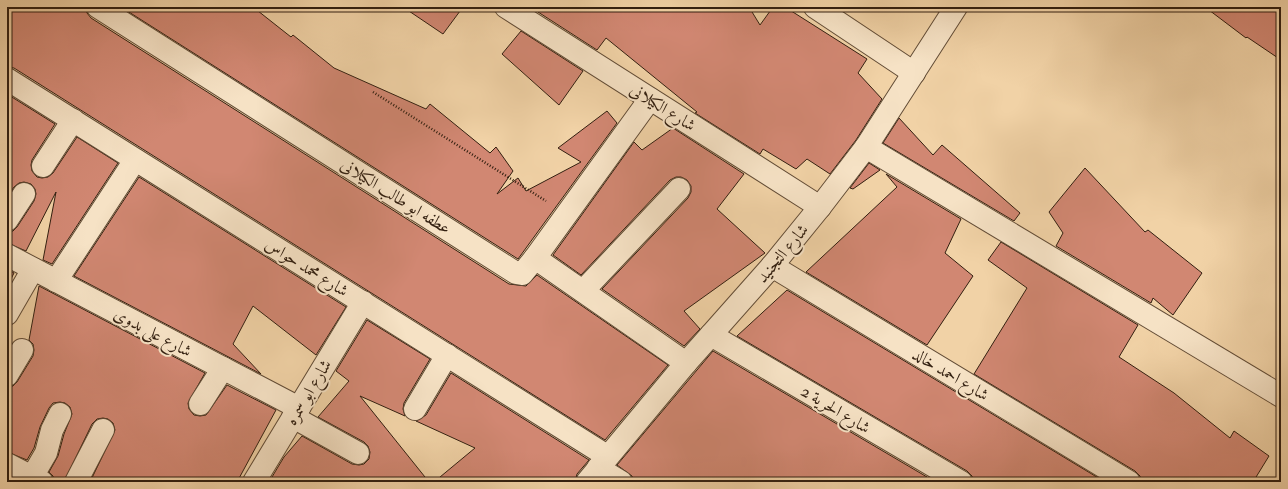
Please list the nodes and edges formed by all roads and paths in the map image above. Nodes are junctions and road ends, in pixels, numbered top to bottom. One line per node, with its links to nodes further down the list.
1 (98, 7): 19 (street, عطفه ابو طالب الكيلانى)
2 (506, 7): 8 (street, شارع الكيلانى)
3 (815, 7): 5 (street)
4 (956, 7): 5 (street, شارع التجنيد)
5 (914, 73): 10 (street, شارع التجنيد)
6 (7, 79): 9 (street, شارع محمد حواس)
7 (373, 92): 16 (path)
8 (650, 99): 15 (street, شارع الكيلانى); 16 (street)
9 (73, 120): 11 (street, شارع محمد حواس); 12 (street)
10 (866, 147): 15 (street, شارع التجنيد); 32 (street)
11 (135, 160): 22 (street); 24 (street, شارع محمد حواس)
12 (43, 166)
13 (679, 189): 23 (street)
14 (24, 194): 17 (street)
15 (820, 207): 20 (street, شارع التجنيد)
16 (567, 214): 19 (street)
17 (7, 220)
18 (7, 255): 21 (street, شارع على بدوى)
19 (535, 258): 23 (street)
20 (772, 266): 26 (street, شارع التجنيد); 45 (street, شارع احمد خالد)
21 (33, 269): 22 (street, شارع على بدوى); 25 (street)
22 (56, 281): 30 (street, شارع على بدوى)
23 (583, 292): 29 (street)
24 (363, 302): 28 (street, شارع محمد حواس); 35 (street, شارع ابو سمره)
25 (7, 314)
26 (711, 335): 29 (street, شارع التجنيد); 44 (street, شارع الحرية 2)
27 (22, 350): 31 (street)
28 (447, 355): 34 (street); 39 (street, شارع محمد حواس)
29 (686, 363): 39 (street, شارع التجنيد)
30 (223, 368): 33 (street); 35 (street, شارع على بدوى)
31 (7, 376)
32 (1281, 396)
33 (200, 404)
34 (415, 409)
35 (296, 413): 38 (street, شارع على بدوى); 42 (street, شارع ابو سمره)
36 (60, 414): 40 (street)
37 (103, 430): 41 (street)
38 (358, 453)
39 (598, 469): 43 (street, شارع محمد حواس)
40 (23, 475)
41 (76, 482)
42 (254, 482)
43 (621, 482)
44 (961, 482)
45 (1129, 482)

